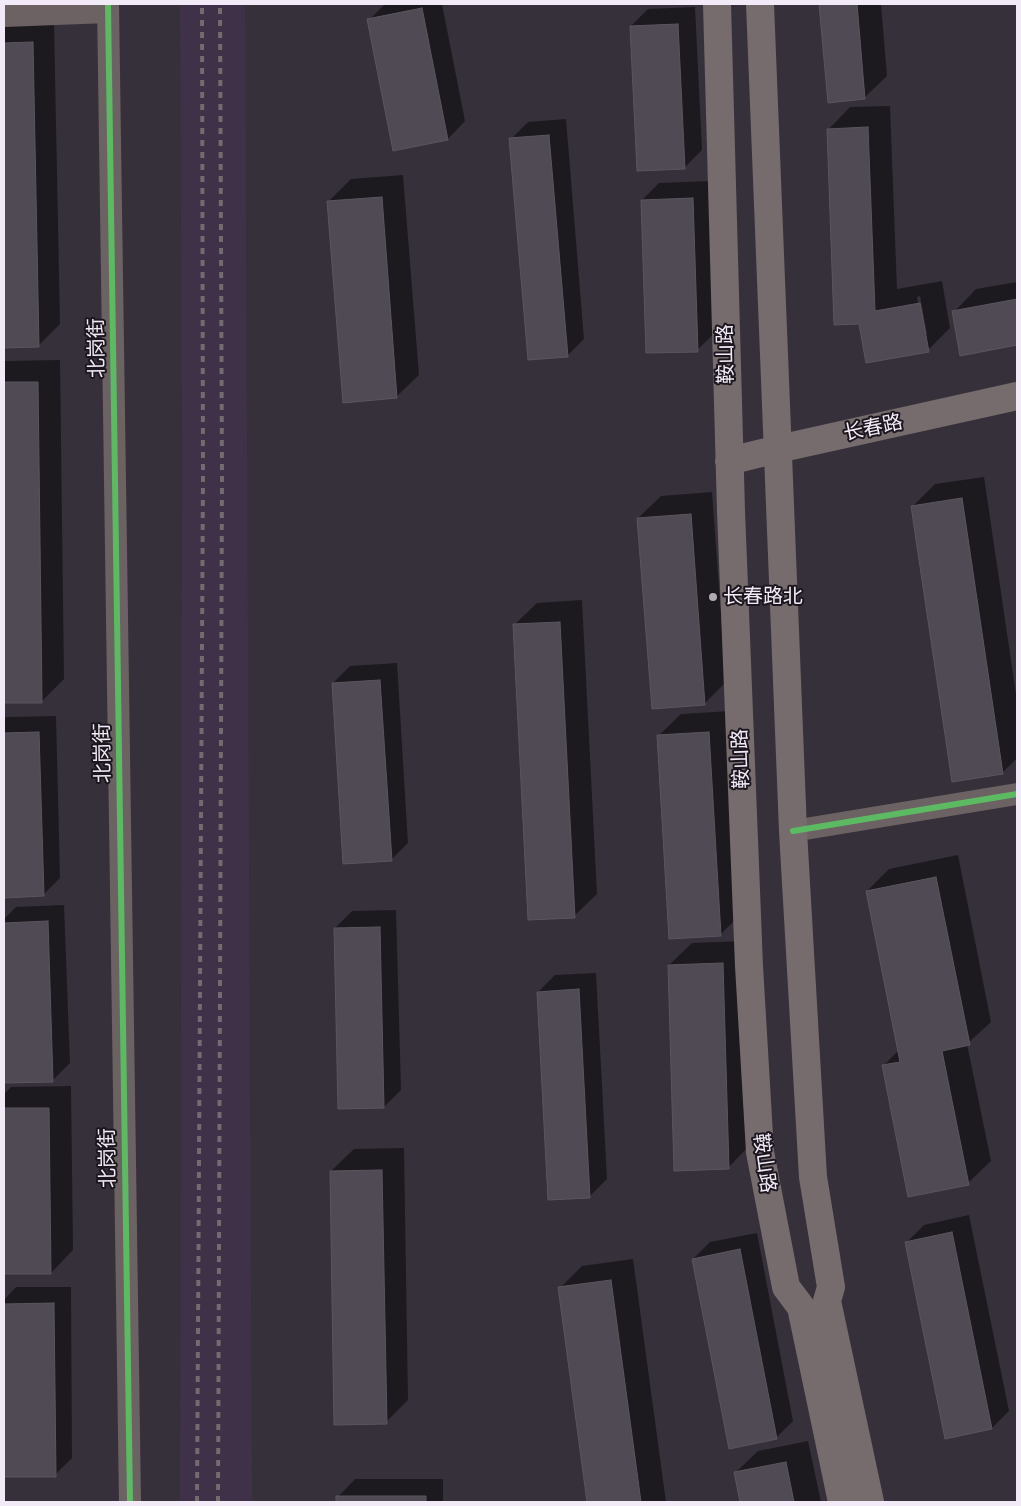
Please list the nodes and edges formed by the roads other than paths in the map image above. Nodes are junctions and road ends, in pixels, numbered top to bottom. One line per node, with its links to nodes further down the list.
1 (717, 4): 7 (main road, 鞍山路)
2 (760, 4): 6 (main road)
3 (108, 8): 4 (street); 10 (street, 北岗街)
4 (4, 16)
5 (1017, 396): 6 (main road, 长春路)
6 (778, 448): 7 (main road, 长春路); 9 (main road)
7 (729, 461): 11 (main road, 鞍山路)
8 (1017, 794): 9 (street)
9 (793, 831): 12 (main road)
10 (130, 1502)
11 (842, 1502)
12 (870, 1502)

